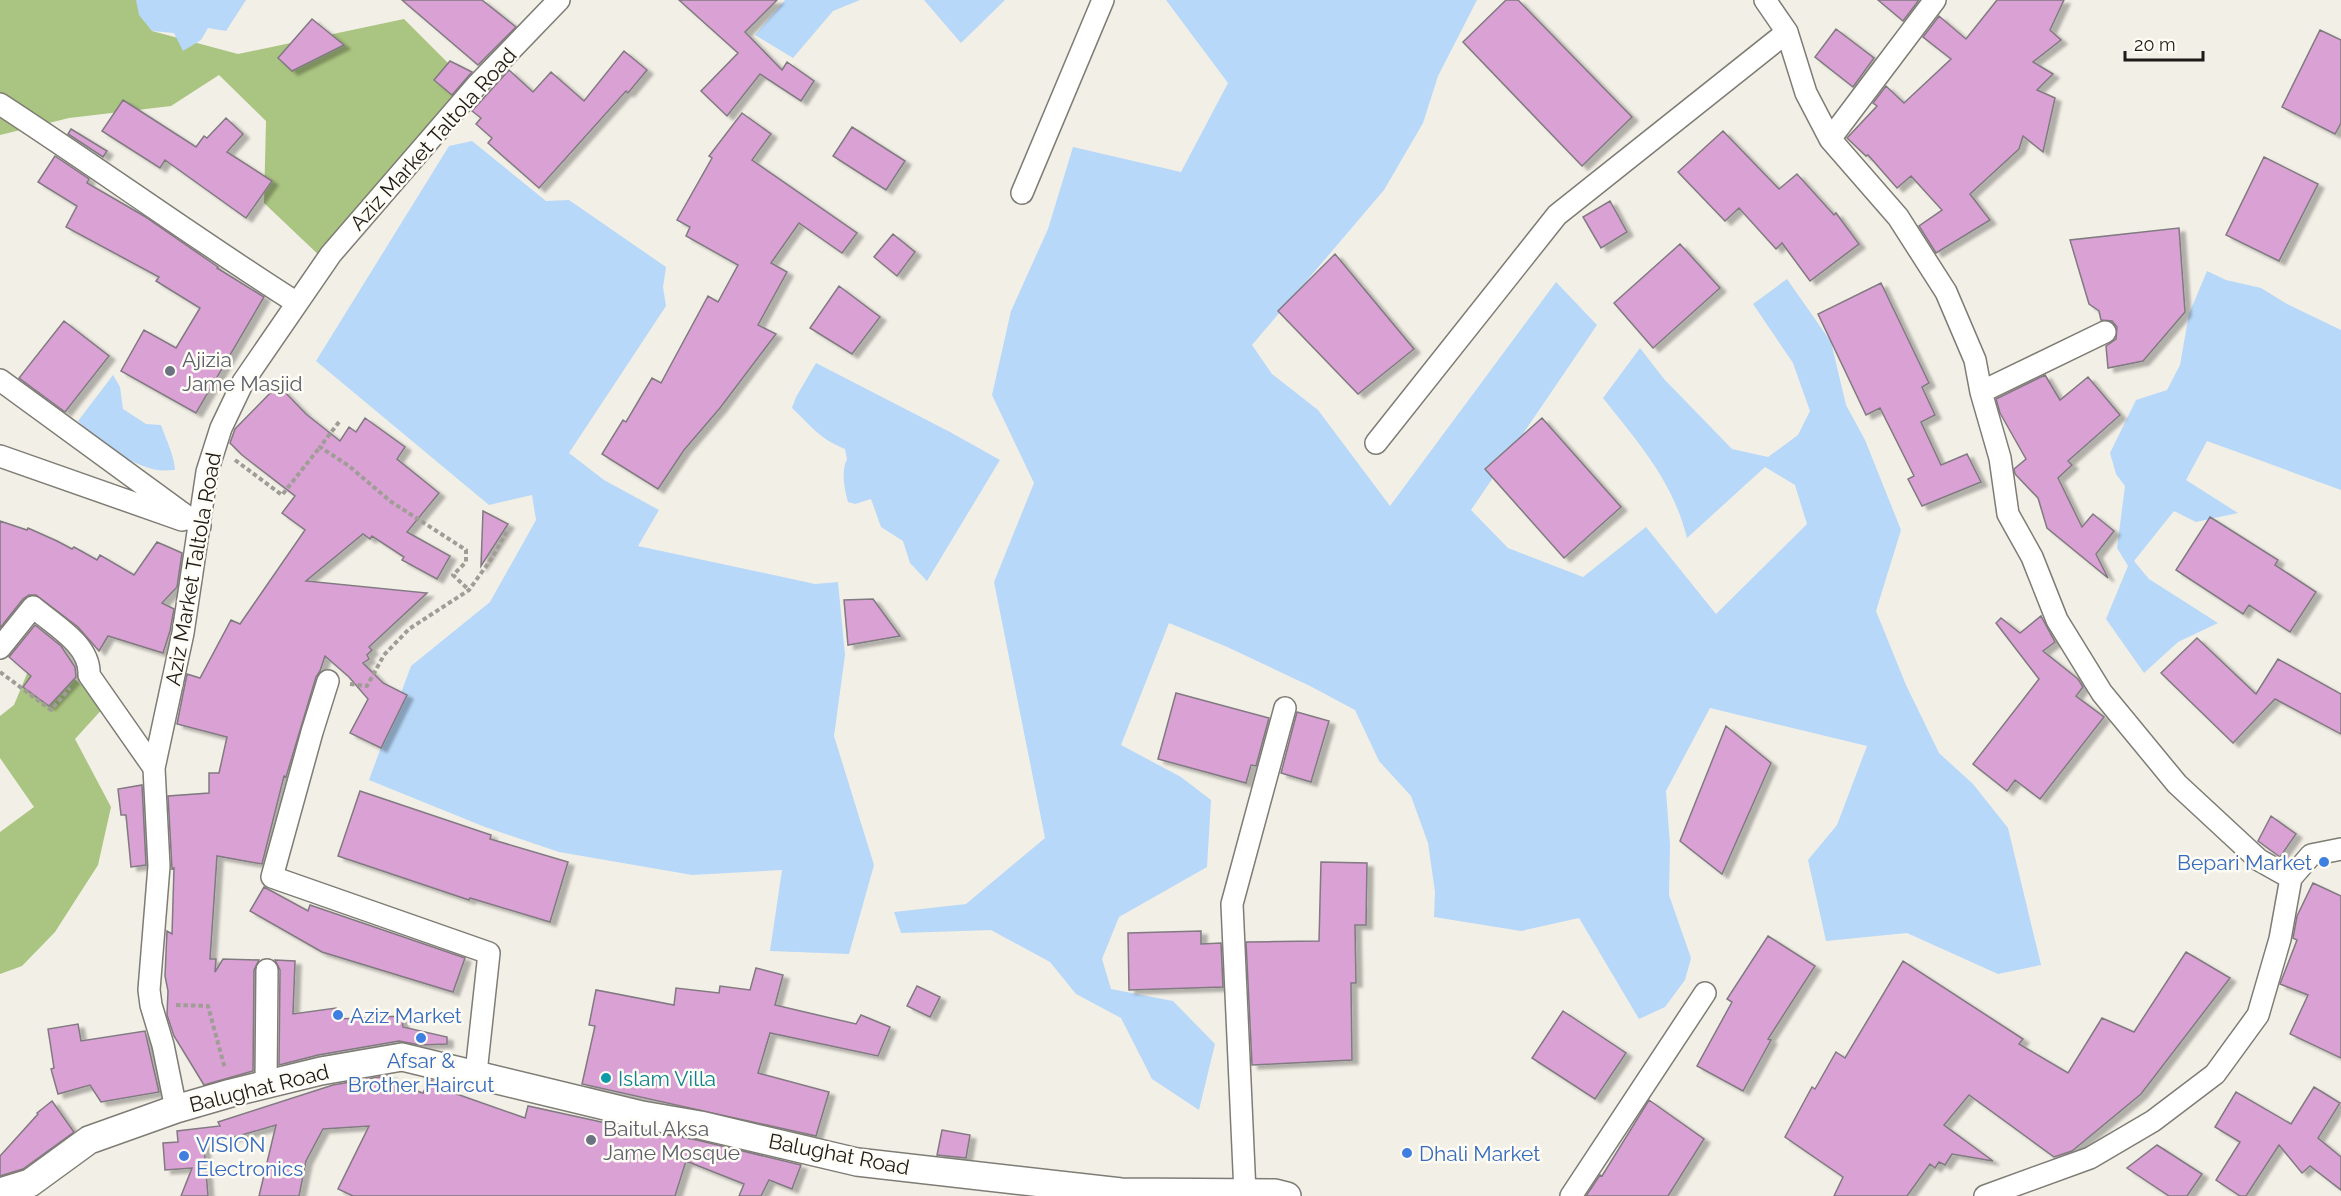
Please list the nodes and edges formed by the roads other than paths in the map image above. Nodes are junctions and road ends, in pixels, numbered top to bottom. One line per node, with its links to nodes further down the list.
1 (559, 0): 9 (street, Aziz Market Taltola Road)
2 (1103, 0): 8 (street)
3 (1765, 0): 5 (street)
4 (1935, 0): 7 (street)
5 (1786, 32): 7 (street); 13 (street)
6 (0, 104): 9 (street)
7 (1830, 139): 12 (street)
8 (1022, 194)
9 (297, 303): 15 (street, Aziz Market Taltola Road)
10 (2105, 332): 12 (street)
11 (0, 380): 15 (street)
12 (1981, 393): 21 (street)
13 (1376, 443)
14 (0, 456): 15 (street)
15 (200, 526): 19 (street, Aziz Market Taltola Road)
16 (0, 648): 19 (street)
17 (328, 681): 24 (street)
18 (1285, 708): 28 (street)
19 (154, 768): 26 (street, Aziz Market Taltola Road)
20 (2341, 849): 21 (street)
21 (2291, 878): 31 (street)
22 (267, 970): 25 (street)
23 (1705, 993): 30 (street)
24 (476, 1073): 25 (street, Balughat Road); 28 (street, Balughat Road)
25 (266, 1084): 26 (street, Balughat Road)
26 (176, 1109): 27 (street, Balughat Road)
27 (0, 1192)
28 (1245, 1193): 29 (street, Balughat Road)
29 (1287, 1196)
30 (1571, 1196)
31 (1985, 1196)

